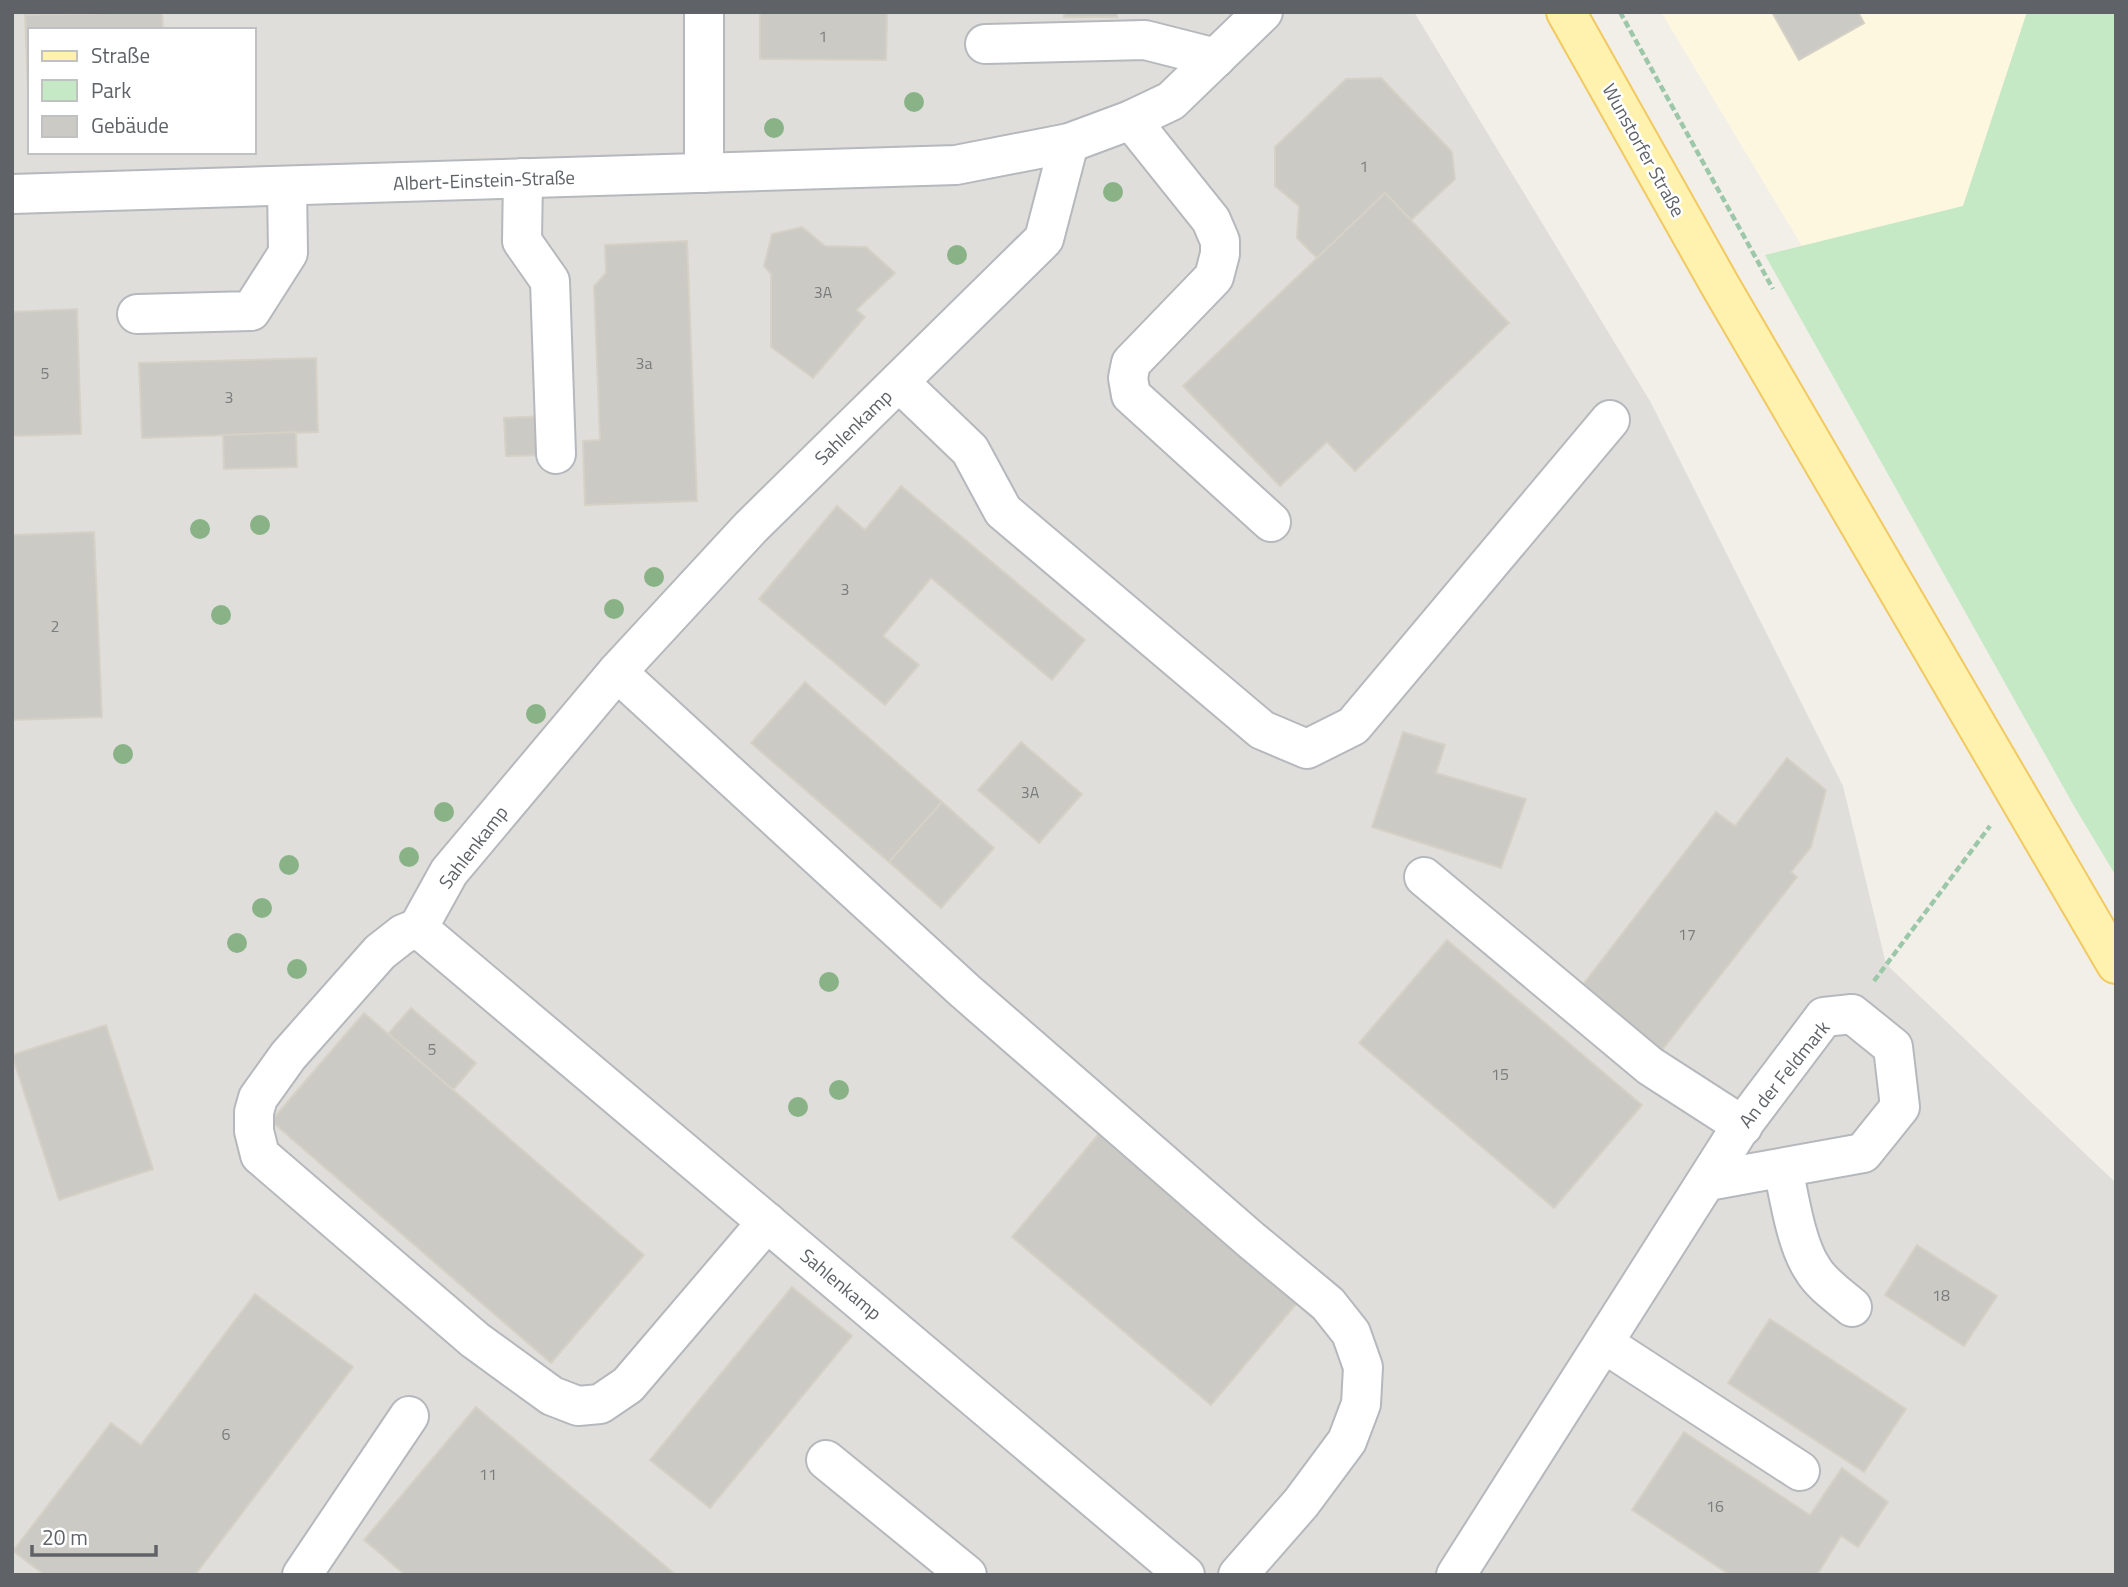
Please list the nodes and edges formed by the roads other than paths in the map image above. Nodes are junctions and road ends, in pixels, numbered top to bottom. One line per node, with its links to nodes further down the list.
1 (704, 12): 8 (street)
2 (1263, 12): 5 (street)
3 (1566, 12): 20 (main road, Wunstorfer Straße)
4 (985, 44): 5 (street)
5 (1216, 58): 6 (street)
6 (1131, 120): 7 (street); 16 (street)
7 (1069, 143): 8 (street, Albert-Einstein-Straße); 13 (street, Sahlenkamp)
8 (704, 173): 9 (street, Albert-Einstein-Straße)
9 (523, 178): 10 (street, Albert-Einstein-Straße); 15 (street)
10 (287, 186): 11 (street, Albert-Einstein-Straße); 12 (street)
11 (12, 194)
12 (137, 314)
13 (899, 382): 14 (street); 17 (street, Sahlenkamp)
14 (1610, 420)
15 (556, 454)
16 (1271, 522)
17 (618, 672): 19 (street, Sahlenkamp); 33 (street)
18 (1424, 877): 21 (street)
19 (418, 928): 24 (street, Sahlenkamp); 24 (street)
20 (2116, 964)
21 (1742, 1126): 22 (street, An der Feldmark); 23 (street, An der Feldmark)
22 (1783, 1168): 23 (street, An der Feldmark); 25 (street)
23 (1708, 1181): 26 (street, An der Feldmark)
24 (767, 1222): 30 (street, Sahlenkamp)
25 (1852, 1307)
26 (1605, 1344): 29 (street); 34 (street, An der Feldmark)
27 (409, 1416): 31 (street)
28 (826, 1460): 32 (street)
29 (1800, 1471)
30 (1163, 1567)
31 (302, 1575)
32 (967, 1575)
33 (1238, 1575)
34 (1456, 1575)

